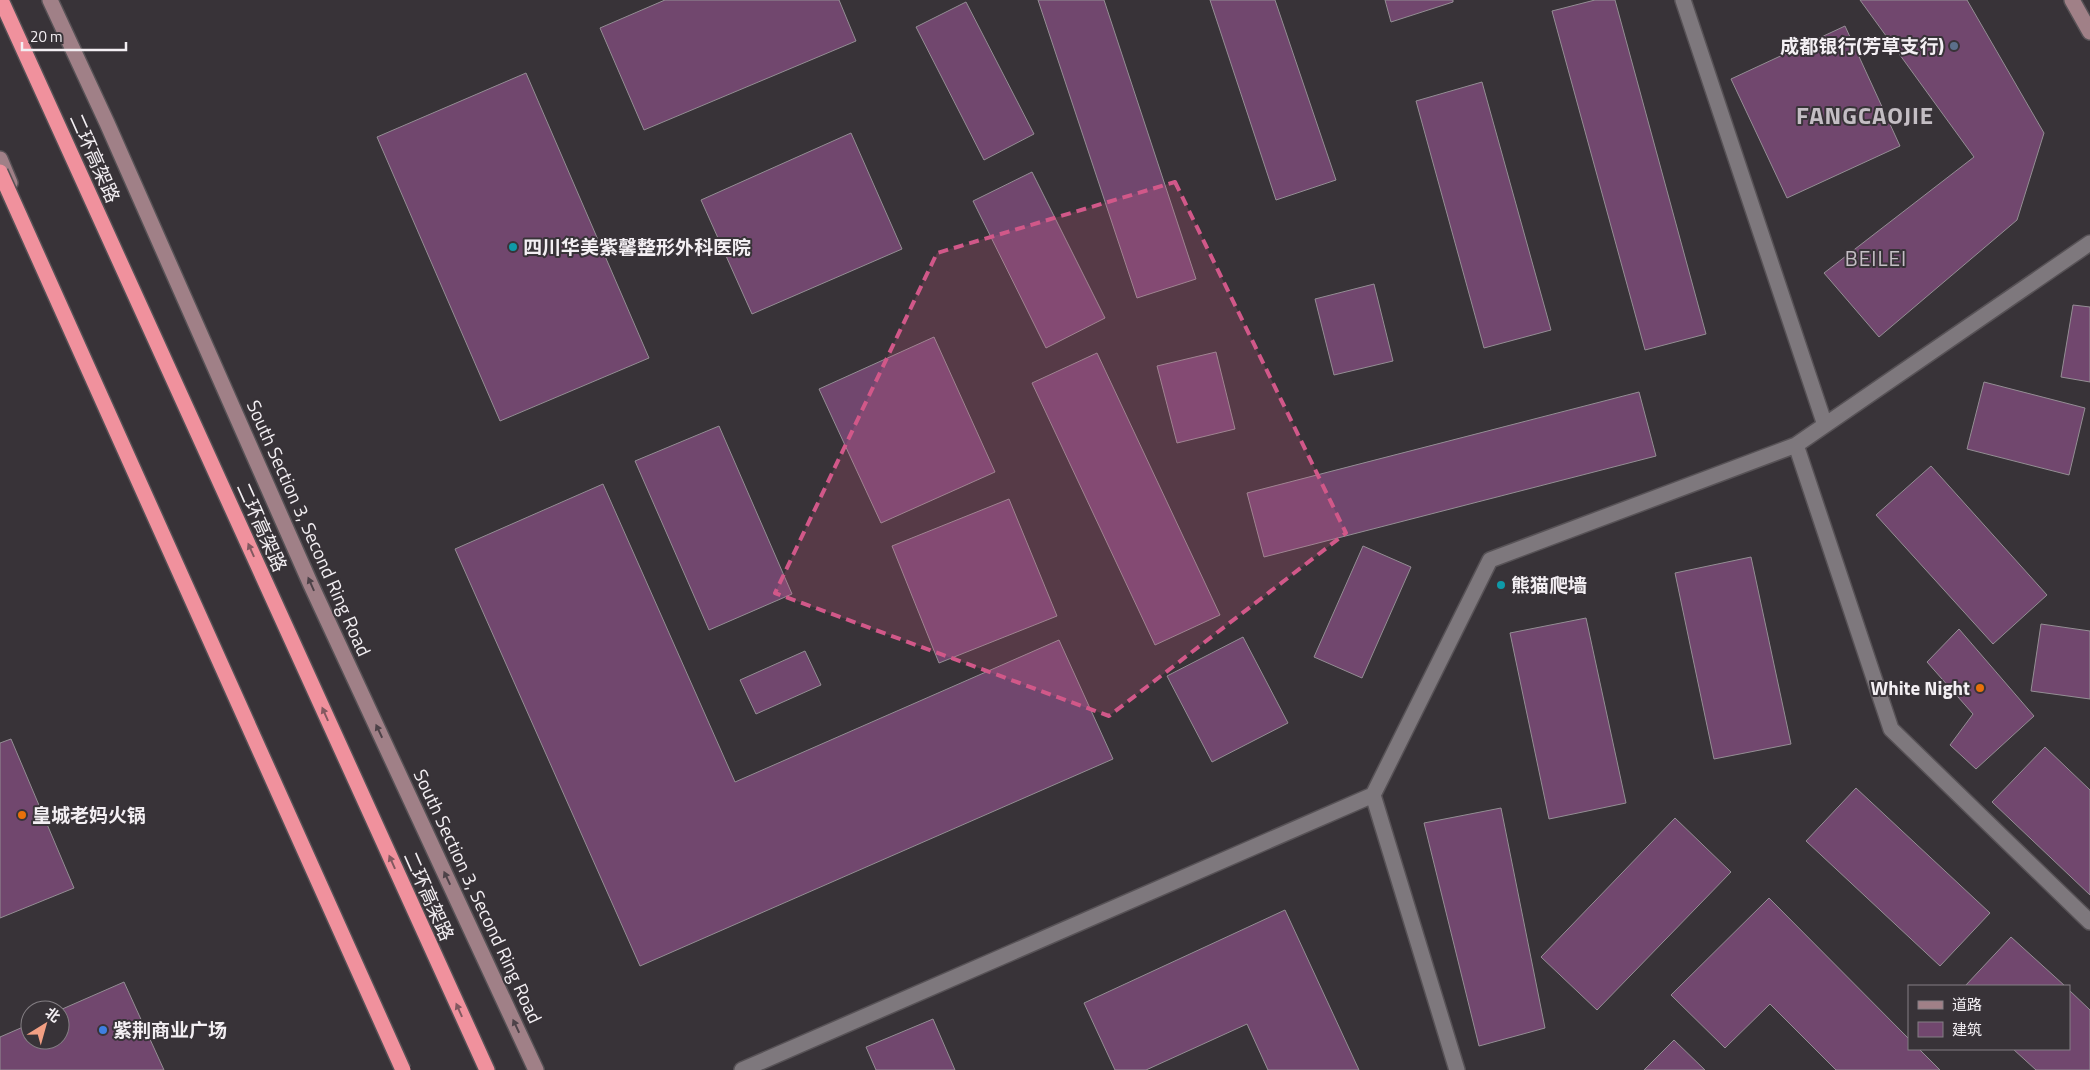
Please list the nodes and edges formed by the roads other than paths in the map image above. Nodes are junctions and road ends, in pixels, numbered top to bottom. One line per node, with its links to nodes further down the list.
1 (1, 0): 15 (highway, 二环高架路, one-way to 1)
2 (50, 0): 16 (main road, South Section 3, Second Ring Road, one-way to 2)
3 (1683, 0): 9 (street)
4 (2072, 0): 5 (main road)
5 (2090, 32)
6 (0, 159): 13 (main road)
7 (0, 172): 14 (highway, bridge)
8 (2090, 243): 9 (street)
9 (1825, 425): 10 (street)
10 (1796, 445): 11 (street); 12 (street)
11 (1373, 795): 17 (street); 18 (street)
12 (2090, 922)
13 (397, 1070)
14 (403, 1070)
15 (487, 1070)
16 (536, 1070)
17 (742, 1070)
18 (1458, 1070)

